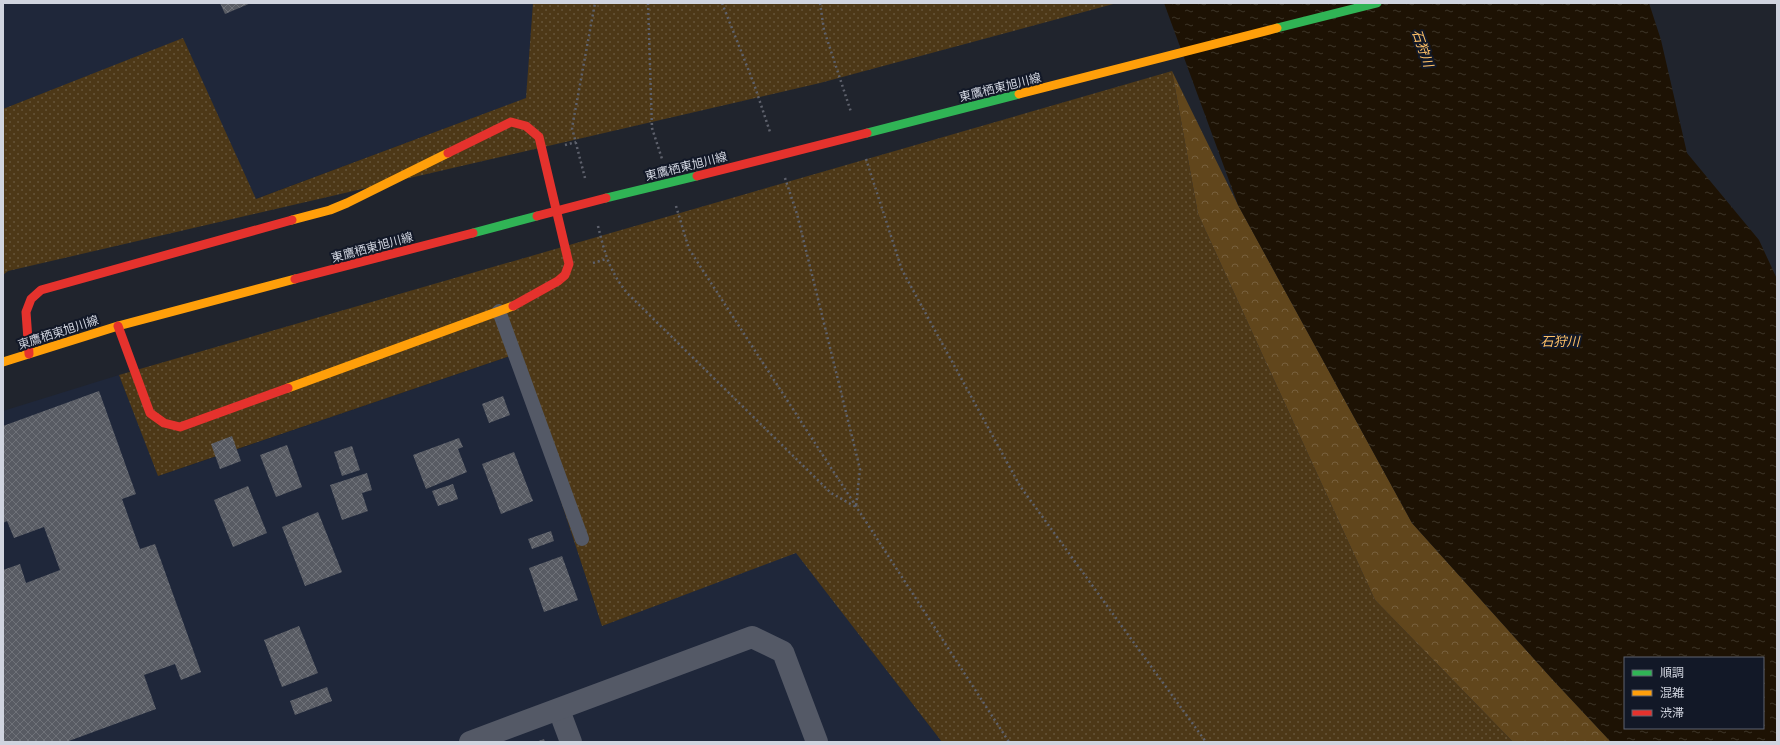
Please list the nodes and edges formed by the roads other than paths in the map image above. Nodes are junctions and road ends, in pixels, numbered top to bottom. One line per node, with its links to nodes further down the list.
1 (1377, 3): 3 (main road, 東鷹栖東旭川線, bridge)
2 (499, 311): 3 (main road); 4 (main road); 6 (lane)
3 (118, 326): 4 (main road, 東鷹栖東旭川線)
4 (29, 354): 5 (main road, 東鷹栖東旭川線)
5 (3, 362)
6 (582, 539)
7 (559, 710): 8 (street); 9 (street); 10 (street)
8 (470, 742)
9 (571, 742)
10 (817, 742)

